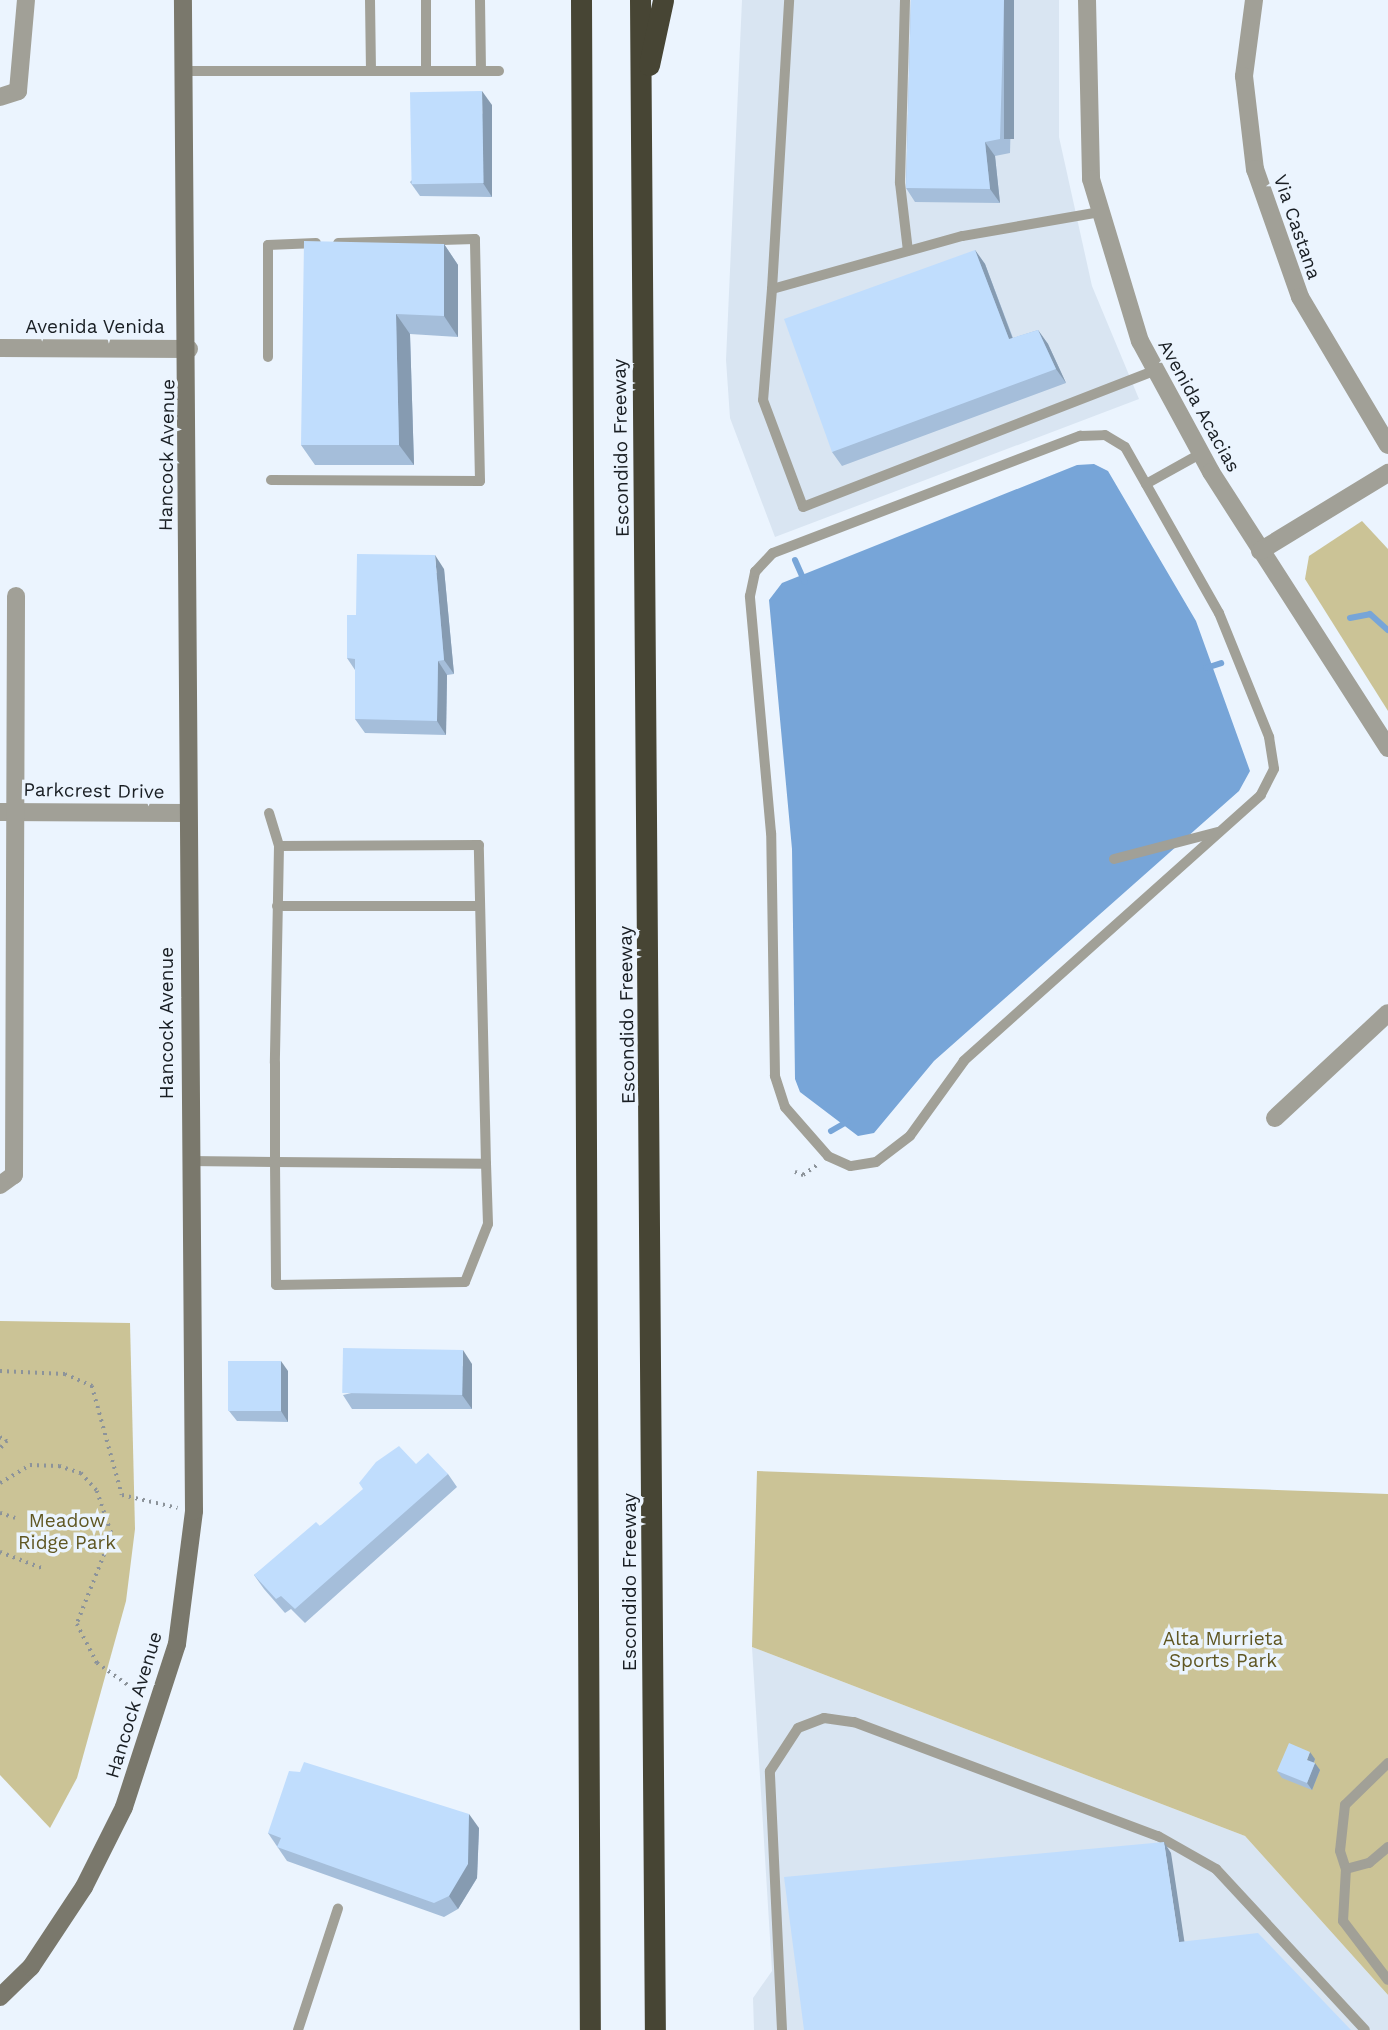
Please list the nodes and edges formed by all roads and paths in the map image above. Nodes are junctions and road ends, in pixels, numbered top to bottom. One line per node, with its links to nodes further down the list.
1 (26, 0): 18 (street)
2 (183, 0): 13 (main road, Hancock Avenue)
3 (370, 0): 14 (lane)
4 (426, 0): 15 (lane)
5 (480, 0): 16 (lane)
6 (580, 0): 68 (highway, Escondido Freeway)
7 (640, 0): 19 (highway, Escondido Freeway)
8 (663, 0): 19 (highway)
9 (789, 0): 22 (lane)
10 (905, 0): 21 (lane)
11 (1087, 0): 20 (street, Avenida Acacias)
12 (1254, 0): 27 (street, Via Castana)
13 (184, 71): 14 (lane); 24 (main road, Hancock Avenue)
14 (371, 71): 15 (lane)
15 (426, 71): 16 (lane)
16 (481, 71): 17 (lane)
17 (499, 71)
18 (0, 97)
19 (640, 108): 69 (highway, Escondido Freeway)
20 (1100, 212): 21 (lane); 26 (street, Avenida Acacias)
21 (908, 251): 22 (lane)
22 (772, 289): 26 (lane)
23 (0, 348): 24 (street, Avenida Venida)
24 (189, 349): 36 (main road, Hancock Avenue)
25 (268, 357): 30 (lane)
26 (1154, 371): 28 (street, Avenida Acacias)
27 (1388, 445)
28 (1200, 454): 31 (lane); 32 (street, Avenida Acacias)
29 (1388, 473): 32 (street)
30 (271, 480)
31 (1146, 484): 38 (lane); 45 (lane)
32 (1260, 551): 34 (street, Avenida Acacias)
33 (16, 596): 35 (street)
34 (1388, 748)
35 (8, 812): 36 (street, Parkcrest Drive); 50 (street)
36 (187, 813): 46 (main road, Hancock Avenue)
37 (269, 813): 39 (lane)
38 (1222, 831): 40 (lane); 45 (lane)
39 (279, 846): 41 (lane); 42 (lane)
40 (1114, 859)
41 (277, 906): 42 (lane); 47 (lane)
42 (480, 906): 48 (lane)
43 (1388, 1013): 44 (street)
44 (1275, 1118)
45 (828, 1156): 49 (path)
46 (188, 1161): 47 (lane); 55 (main road, Hancock Avenue)
47 (275, 1162): 48 (lane); 48 (lane)
48 (486, 1164)
49 (795, 1172)
50 (0, 1185)
51 (0, 1371): 55 (path)
52 (0, 1437): 53 (path)
53 (0, 1449)
54 (0, 1483): 60 (path)
55 (194, 1511): 60 (main road, Hancock Avenue)
56 (0, 1513): 57 (path)
57 (15, 1518)
58 (0, 1552): 59 (path)
59 (42, 1568)
60 (158, 1706): 66 (main road, Hancock Avenue)
61 (1388, 1763): 63 (lane)
62 (1388, 1847): 63 (lane)
63 (1346, 1869): 65 (lane)
64 (338, 1908): 67 (lane)
65 (1388, 1980)
66 (0, 1997)
67 (298, 2030)
68 (590, 2030)
69 (655, 2030)
70 (782, 2030): 71 (lane)
71 (1365, 2030)

